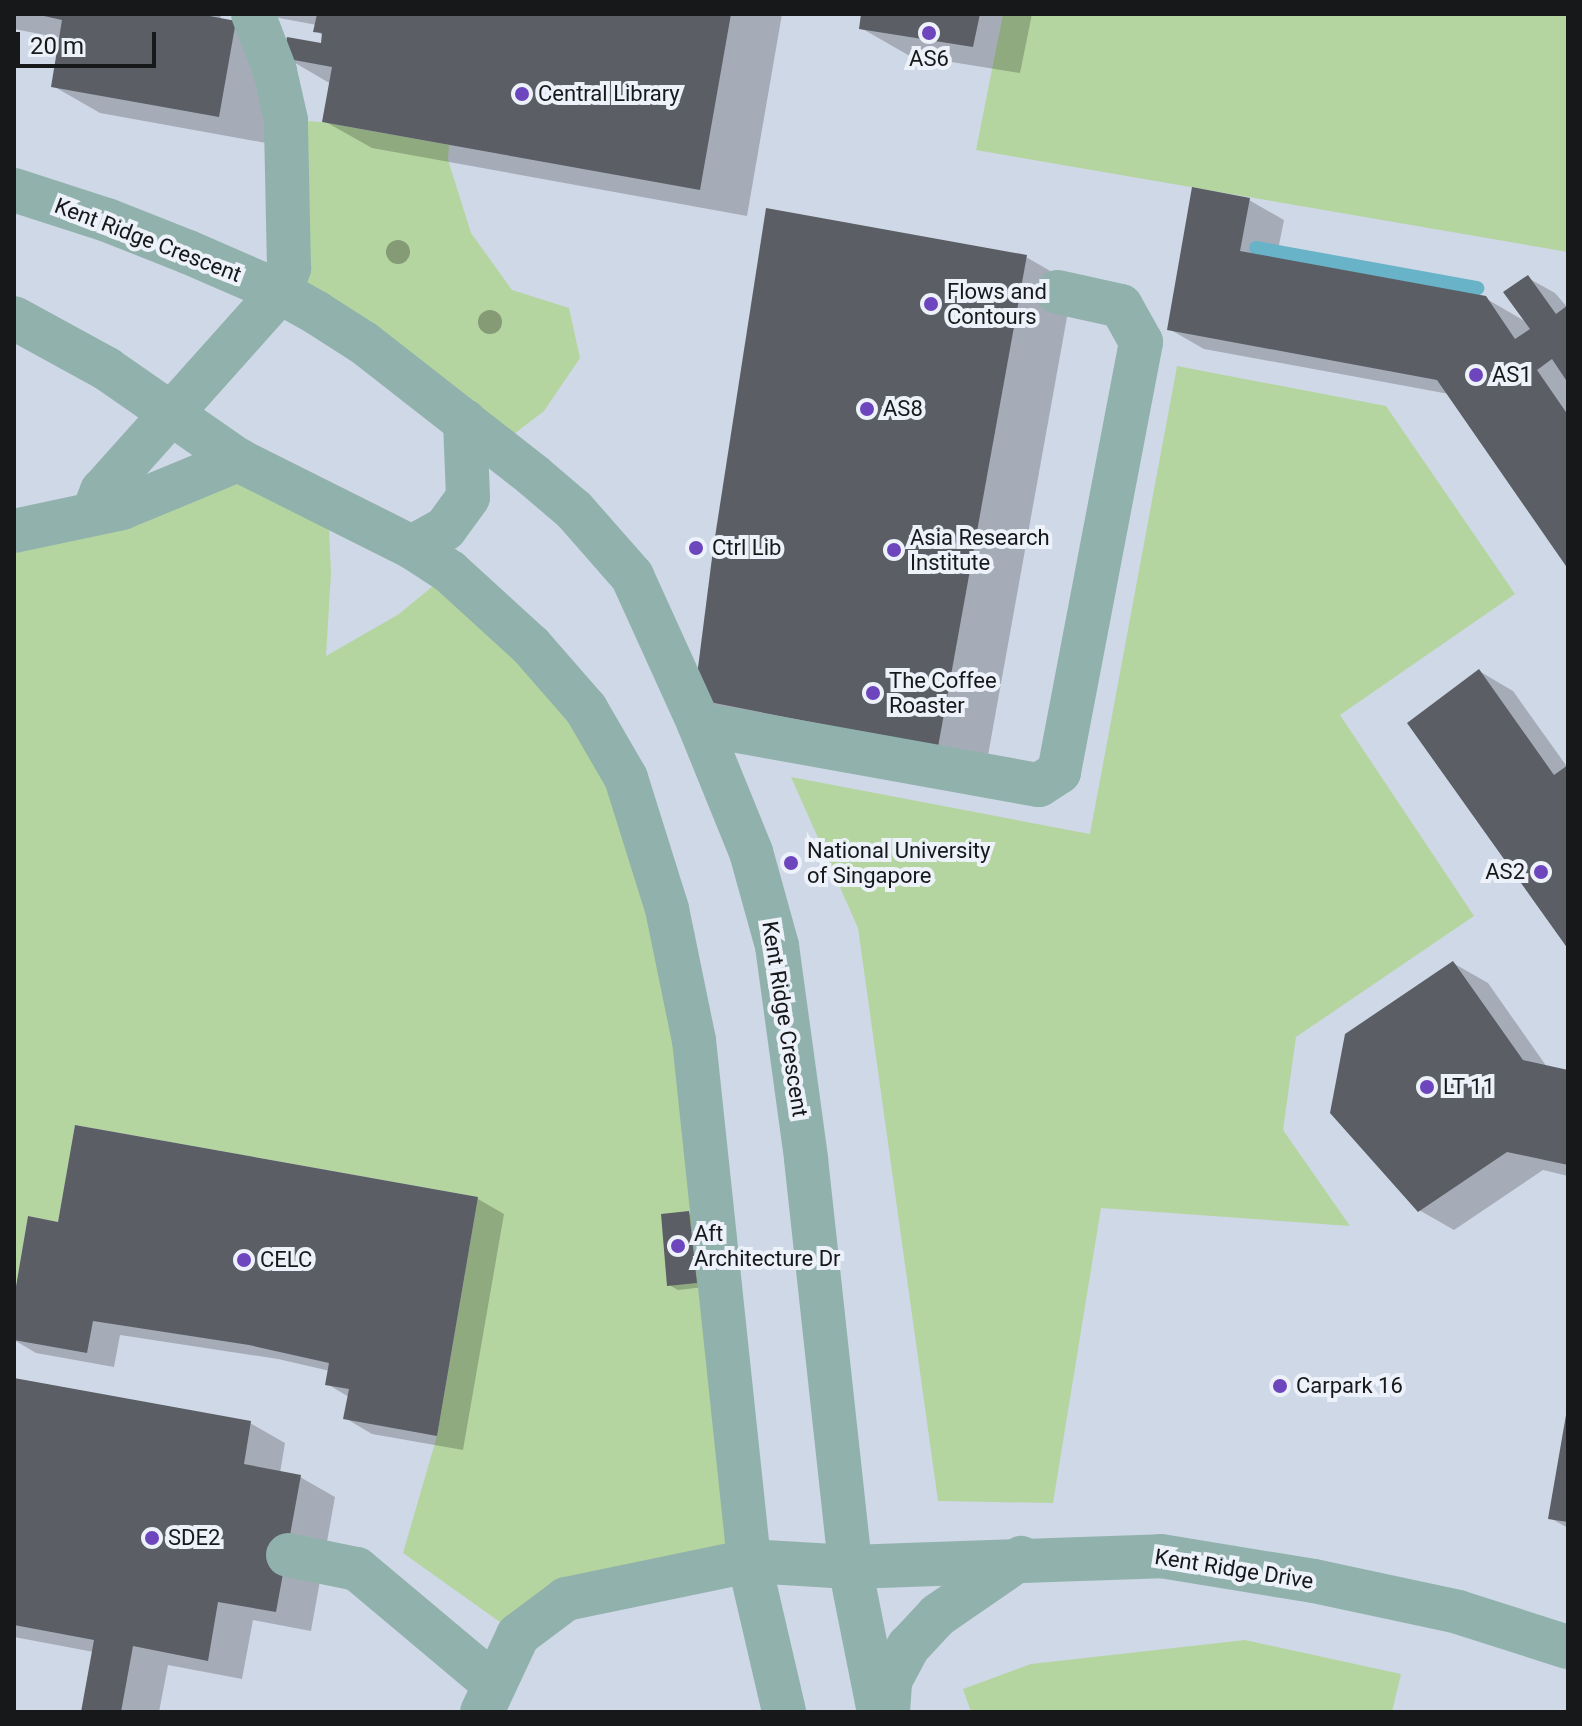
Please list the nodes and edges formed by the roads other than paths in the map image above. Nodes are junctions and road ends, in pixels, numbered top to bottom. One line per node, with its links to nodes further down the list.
1 (253, 14): 3 (street)
2 (14, 190): 3 (street, Kent Ridge Crescent)
3 (280, 292): 6 (street); 7 (street, Kent Ridge Crescent)
4 (1058, 292): 12 (street)
5 (14, 318): 6 (street)
6 (172, 412): 8 (street); 9 (street)
7 (465, 421): 11 (street); 12 (street, Kent Ridge Crescent)
8 (238, 460): 9 (street); 11 (street)
9 (93, 514): 10 (street)
10 (14, 531)
11 (412, 547): 15 (street)
12 (699, 724): 16 (street, Kent Ridge Crescent)
13 (288, 1555): 18 (street)
14 (1021, 1558): 16 (street, Kent Ridge Drive); 17 (street, Kent Ridge Drive); 21 (street)
15 (749, 1561): 16 (street, Kent Ridge Drive); 18 (street, Kent Ridge Drive); 19 (street)
16 (850, 1567): 20 (street, Kent Ridge Crescent)
17 (1568, 1647)
18 (488, 1698)
19 (784, 1712)
20 (879, 1712)
21 (888, 1712)

